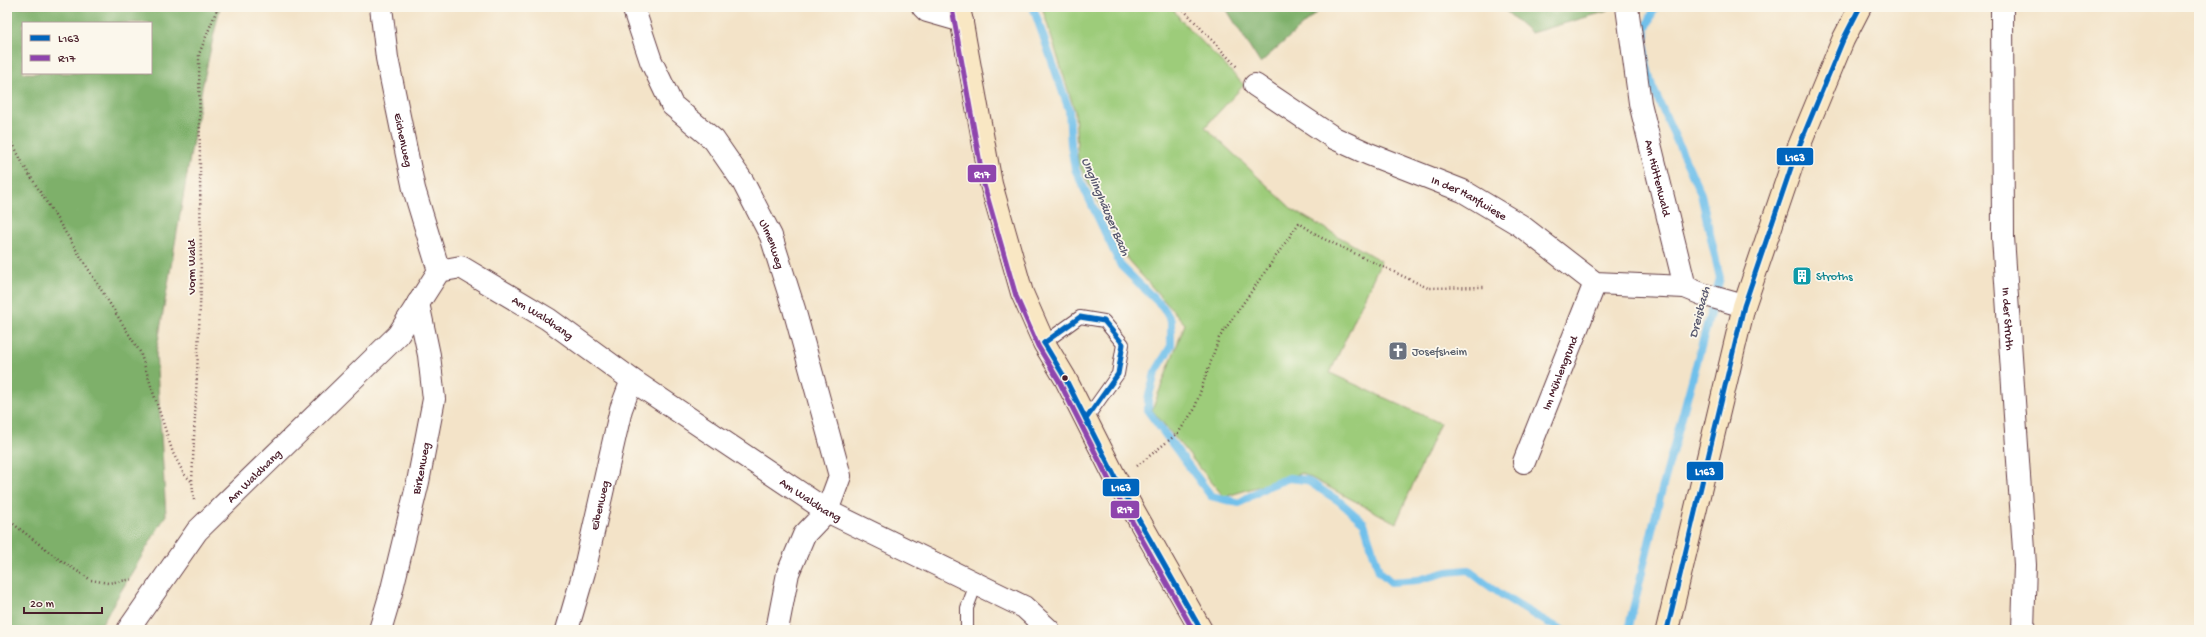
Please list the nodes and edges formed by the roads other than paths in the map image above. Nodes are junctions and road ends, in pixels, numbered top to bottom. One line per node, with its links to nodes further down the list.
1 (381, 7): 9 (street, Eichenweg)
2 (633, 7): 18 (street, Ulmenweg)
3 (923, 7): 7 (street)
4 (1627, 7): 11 (street, Am Hüttenwald)
5 (1860, 7): 13 (main road)
6 (2002, 7): 28 (street, In der Struth)
7 (960, 14): 14 (main road)
8 (1255, 85): 10 (street, In der Hanfwiese)
9 (439, 271): 12 (street, Am Waldhang); 15 (street, Am Waldhang)
10 (1595, 283): 11 (street); 17 (street, Im Mühlengrund)
11 (1694, 291): 13 (street)
12 (418, 303): 20 (street, Am Waldhang); 21 (street, Birkenweg)
13 (1735, 304): 27 (main road)
14 (1044, 343): 16 (main road); 16 (lane)
15 (632, 380): 18 (street, Am Waldhang); 22 (street, Eibenweg)
16 (1086, 419): 26 (main road)
17 (1524, 462)
18 (827, 511): 19 (street, Am Waldhang); 23 (street)
19 (976, 584): 24 (lane); 25 (street, Am Waldhang)
20 (128, 630)
21 (380, 630)
22 (567, 630)
23 (777, 630)
24 (966, 630)
25 (1049, 630)
26 (1200, 630)
27 (1667, 630)
28 (2023, 630)

